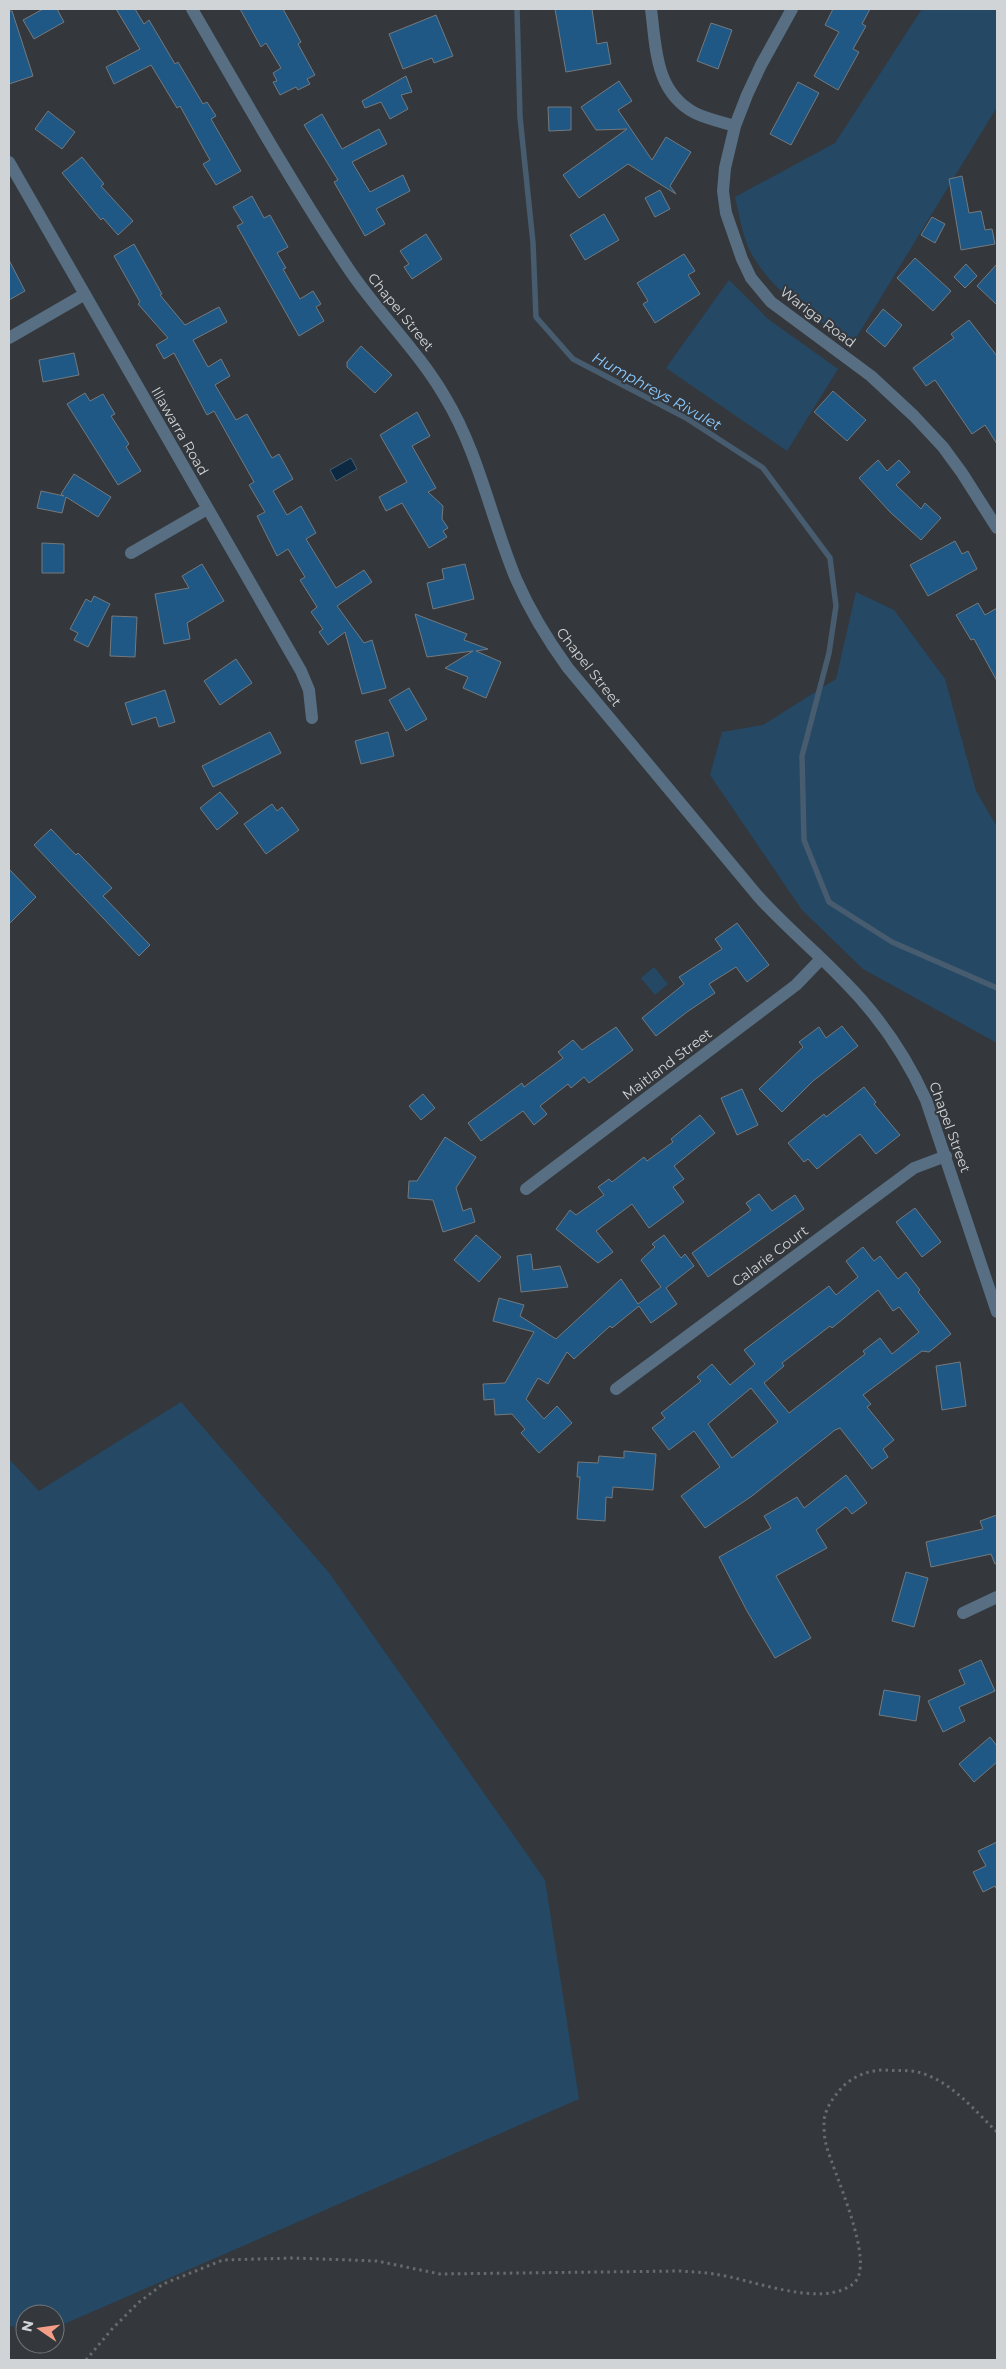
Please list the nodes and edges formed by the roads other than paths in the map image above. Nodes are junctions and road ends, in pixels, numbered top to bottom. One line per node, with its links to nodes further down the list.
1 (192, 9): 12 (street, Chapel Street)
2 (651, 9): 4 (street)
3 (792, 9): 4 (street, Wariga Road)
4 (735, 126): 9 (street, Wariga Road)
5 (9, 162): 6 (street, Illawarra Road)
6 (85, 294): 7 (street); 8 (street, Illawarra Road)
7 (9, 338)
8 (207, 510): 10 (street); 11 (street, Illawarra Road)
9 (997, 528)
10 (131, 553)
11 (312, 718)
12 (822, 960): 13 (street, Chapel Street); 14 (street, Maitland Street)
13 (946, 1156): 15 (street, Chapel Street); 16 (street, Calarie Court)
14 (526, 1189)
15 (997, 1312)
16 (616, 1389)
17 (997, 1597): 18 (street)
18 (963, 1613)

